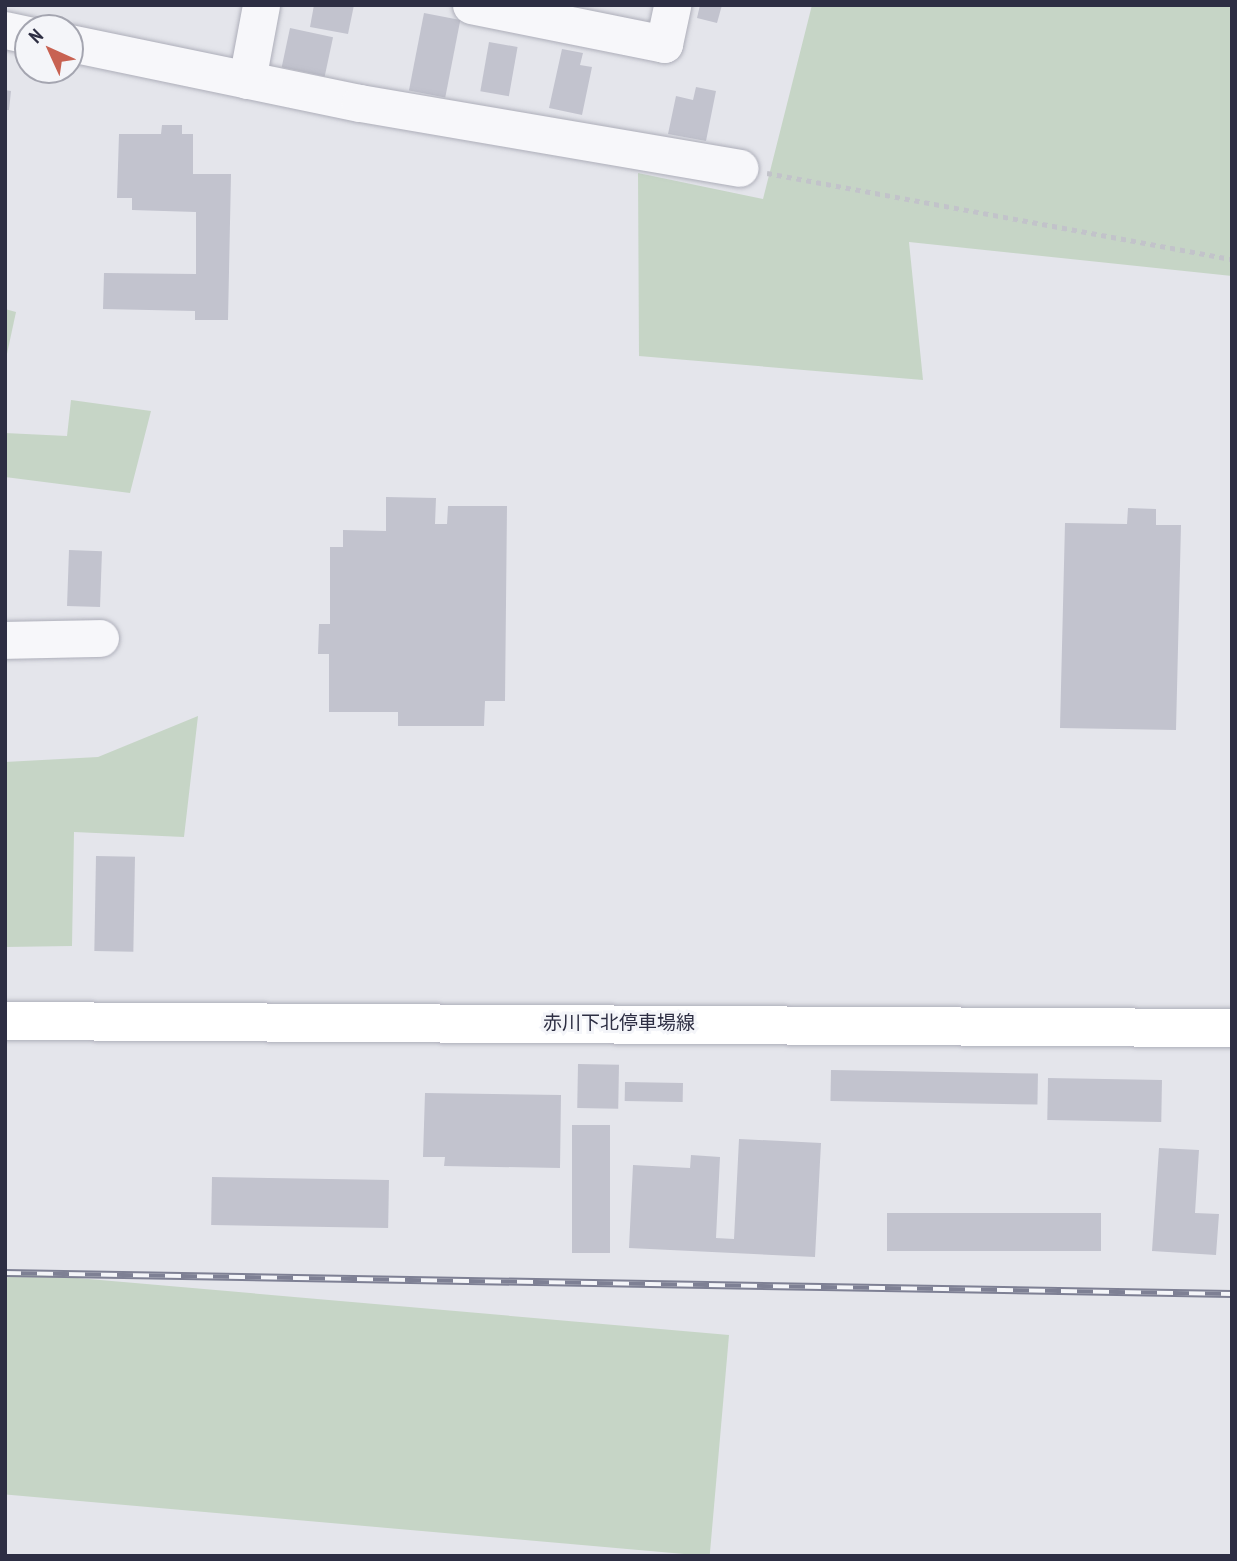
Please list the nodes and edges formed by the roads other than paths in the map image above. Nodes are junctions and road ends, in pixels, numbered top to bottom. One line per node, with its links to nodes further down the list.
1 (261, 5): 5 (street)
2 (471, 5): 3 (street)
3 (672, 5)
4 (84, 46): 5 (street)
5 (247, 80): 6 (street)
6 (739, 168)
7 (100, 638): 8 (street)
8 (5, 640)
9 (5, 1021): 10 (main road, 赤川下北停車場線)
10 (1232, 1028)

